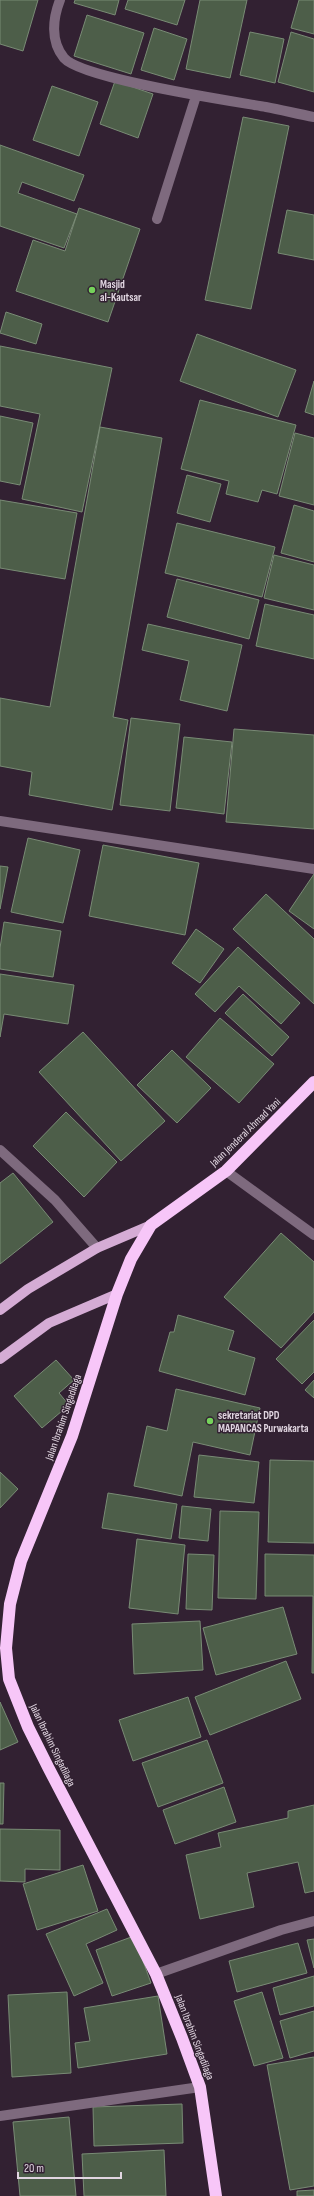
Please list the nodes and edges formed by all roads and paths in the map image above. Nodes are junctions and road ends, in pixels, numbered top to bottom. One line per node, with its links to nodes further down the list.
1 (60, 0): 2 (street)
2 (196, 96): 3 (street); 4 (street)
3 (314, 117)
4 (157, 219)
5 (0, 821): 6 (street)
6 (314, 869)
7 (314, 1082): 9 (highway, Jalan Jenderal Ahmad Yani)
8 (0, 1150): 12 (street)
9 (226, 1171): 10 (highway, Jalan Jenderal Ahmad Yani); 11 (street)
10 (151, 1225): 12 (main road, Jalan Jenderal Ahmad Yani); 13 (highway, Jalan Jenderal Ahmad Yani)
11 (314, 1235)
12 (97, 1248): 14 (main road, Jalan Jenderal Ahmad Yani)
13 (117, 1294): 15 (main road); 17 (highway, Jalan Ibrahim Singadilaga)
14 (0, 1310)
15 (0, 1359)
16 (314, 1921): 17 (street)
17 (156, 1974): 18 (highway, Jalan Ibrahim Singadilaga)
18 (200, 2088): 19 (street); 20 (highway, Jalan Ibrahim Singadilaga)
19 (0, 2116)
20 (216, 2196)

